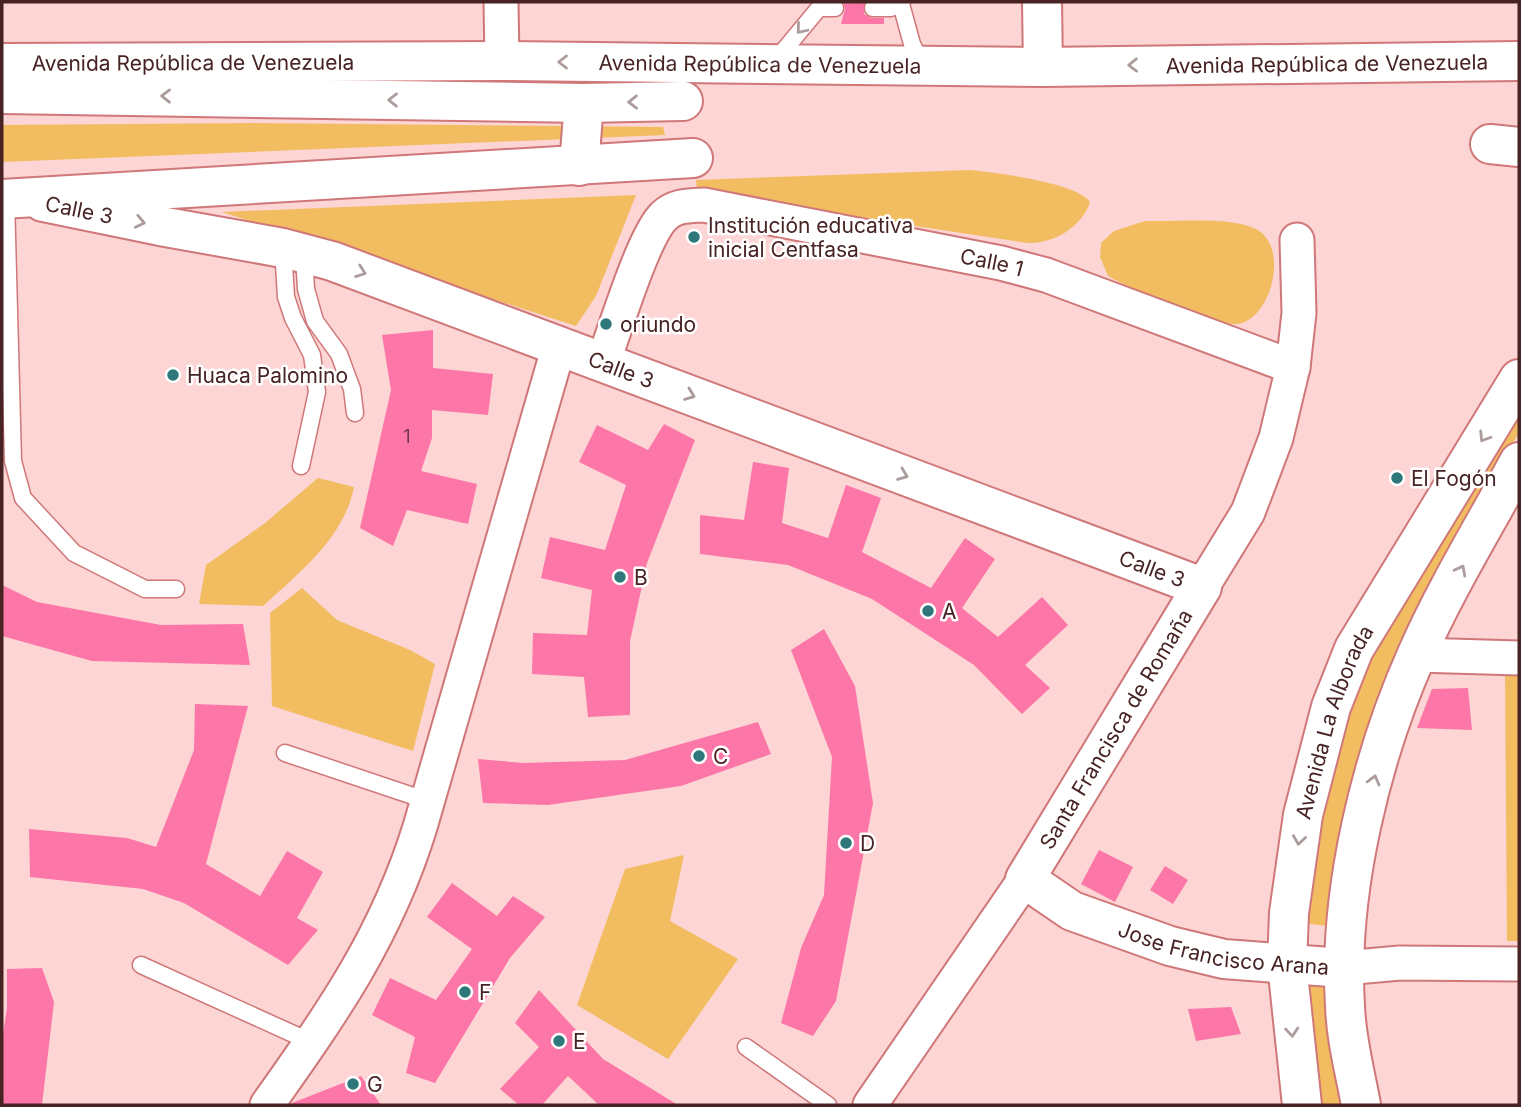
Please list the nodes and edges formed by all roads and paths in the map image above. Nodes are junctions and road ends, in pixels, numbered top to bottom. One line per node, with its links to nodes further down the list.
1 (501, 2): 6 (street)
2 (1042, 2): 11 (main road)
3 (901, 3): 5 (lane); 10 (lane)
4 (825, 6): 9 (lane, one-way to 9)
5 (873, 8)
6 (502, 61): 8 (main road, Avenida República de Venezuela); 9 (main road, Avenida República de Venezuela, one-way to 6); 13 (main road)
7 (1519, 61): 11 (main road, Avenida República de Venezuela, one-way to 11)
8 (2, 63)
9 (773, 63): 10 (main road, Avenida República de Venezuela)
10 (923, 65): 11 (main road, Avenida República de Venezuela)
11 (1043, 67)
12 (2, 94): 13 (main road, Avenida República de Venezuela, one-way to 12)
13 (452, 101): 15 (main road, Avenida República de Venezuela)
14 (683, 101): 15 (main road, Avenida República de Venezuela, one-way to 15)
15 (584, 103): 17 (main road)
16 (693, 159): 17 (main road)
17 (579, 166): 18 (main road)
18 (10, 197): 20 (main road, Calle 3, one-way to 20); 26 (lane)
19 (1297, 240): 23 (street, Santa Francisca de Romaña)
20 (294, 250): 21 (main road, Calle 3, one-way to 21); 25 (lane); 28 (lane)
21 (559, 346): 22 (main road, Calle 3); 34 (street)
22 (603, 362): 23 (street, Calle 1); 29 (main road, Calle 3, one-way to 29)
23 (1293, 367): 29 (street, Santa Francisca de Romaña)
24 (1519, 379): 36 (main road, Avenida La Alborada, one-way to 36)
25 (355, 413)
26 (7, 462): 30 (lane)
27 (1519, 462): 31 (main road, one-way to 27)
28 (302, 466)
29 (1202, 587): 35 (main road, Santa Francisca de Romaña)
30 (176, 589)
31 (1416, 655): 32 (street); 39 (main road, one-way to 31)
32 (1519, 658)
33 (285, 753): 34 (lane)
34 (428, 801): 40 (street)
35 (1025, 879): 36 (main road, Jose Francisco Arana); 44 (street, Santa Francisca de Romaña)
36 (1287, 964): 39 (main road, Jose Francisco Arana); 45 (main road, Avenida La Alborada, one-way to 45)
37 (1519, 964): 39 (street, Jose Francisco Arana)
38 (141, 965): 40 (lane)
39 (1344, 968): 46 (main road)
40 (311, 1042): 42 (street)
41 (746, 1047): 43 (lane)
42 (267, 1105)
43 (828, 1105)
44 (870, 1105)
45 (1302, 1105)
46 (1361, 1105)

